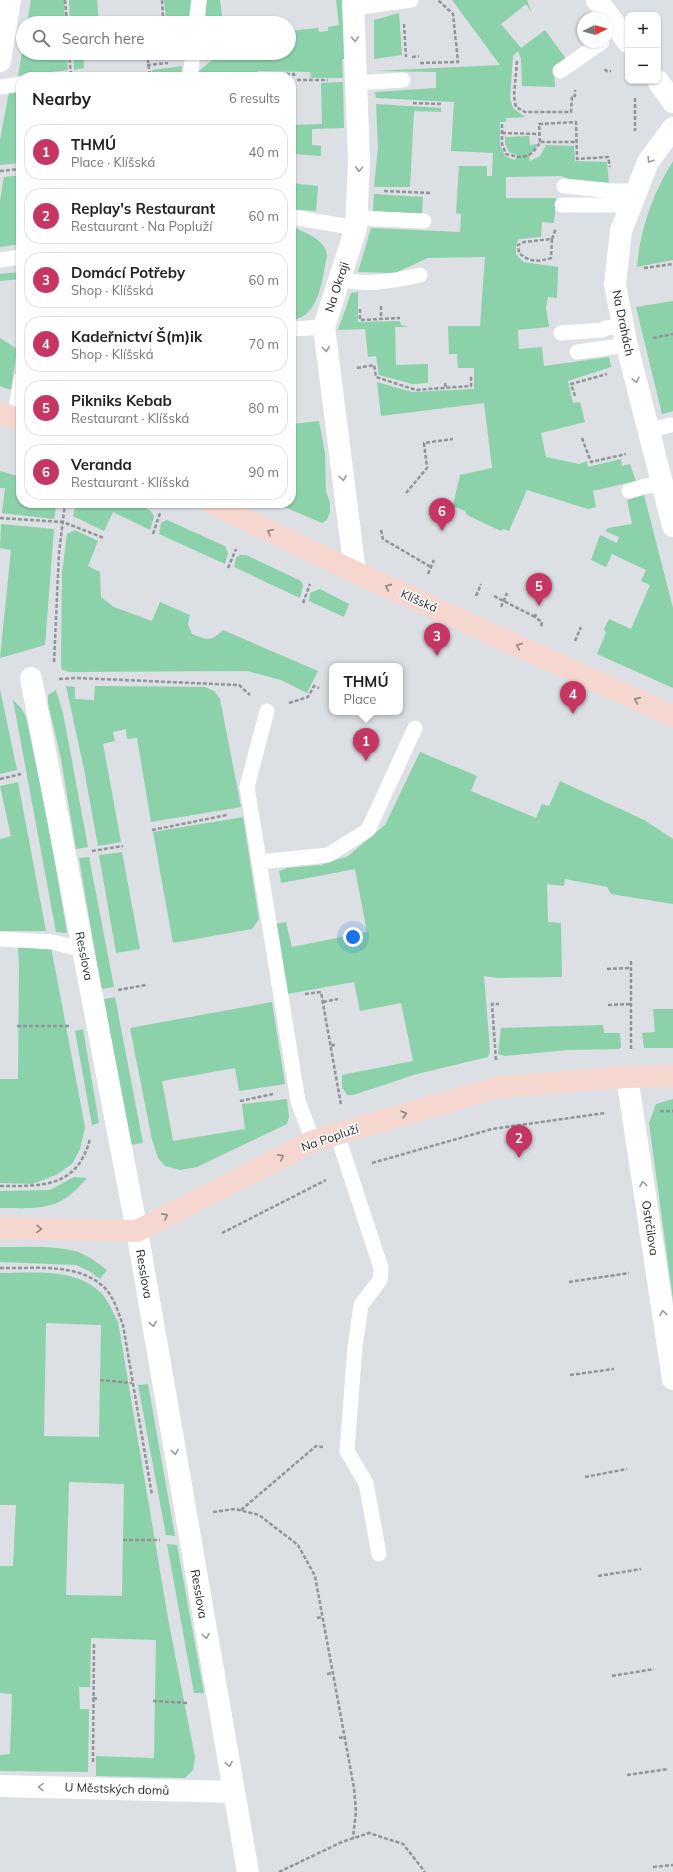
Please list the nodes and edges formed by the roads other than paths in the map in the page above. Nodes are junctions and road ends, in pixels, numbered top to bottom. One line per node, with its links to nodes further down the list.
1 (10, 0): 9 (street)
2 (199, 0): 6 (lane)
3 (597, 0): 7 (street)
4 (407, 1): 5 (lane)
5 (354, 4): 13 (street, Na Okraji, one-way to 13)
6 (198, 16)
7 (614, 37): 10 (lane)
8 (192, 60): 11 (lane)
9 (0, 61)
10 (560, 71)
11 (191, 72)
12 (403, 80): 13 (lane)
13 (356, 83): 24 (street, Na Okraji, one-way to 24)
14 (660, 84): 17 (street)
15 (16, 85): 16 (lane)
16 (0, 87)
17 (673, 102)
18 (673, 128): 20 (street, Na Drahách, one-way to 20)
19 (564, 186): 20 (lane)
20 (634, 198): 21 (lane); 32 (street, Na Drahách)
21 (562, 205)
22 (296, 217): 24 (lane)
23 (424, 221): 24 (lane)
24 (356, 223): 28 (street, Na Okraji)
25 (16, 258): 26 (lane)
26 (0, 260)
27 (420, 275): 28 (lane)
28 (350, 280): 29 (street, Na Okraji)
29 (324, 327): 30 (lane); 42 (street, Na Okraji, one-way to 42)
30 (296, 329)
31 (561, 333): 32 (lane)
32 (625, 335): 33 (lane); 37 (street, Na Drahách, one-way to 37)
33 (576, 352)
34 (16, 400): 35 (lane)
35 (12, 417)
36 (670, 425): 37 (lane)
37 (649, 431): 38 (street, Na Drahách)
38 (662, 484): 39 (lane); 41 (street, Na Drahách)
39 (629, 492)
40 (221, 508): 42 (street, Klíšská, one-way to 40)
41 (673, 526)
42 (355, 572): 45 (street, Klíšská, one-way to 42)
43 (31, 678): 49 (street, Resslova)
44 (267, 711): 47 (lane)
45 (673, 716)
46 (415, 728): 47 (lane)
47 (259, 862): 53 (lane)
48 (0, 940): 49 (lane)
49 (83, 950): 55 (street, Resslova)
50 (673, 1076): 51 (street, Na Popluží)
51 (627, 1077): 52 (street, Na Popluží, one-way to 51); 56 (street, Ostrčilova, one-way to 51)
52 (337, 1134): 53 (street, Na Popluží); 57 (lane)
53 (313, 1141): 55 (street, Na Popluží, one-way to 53)
54 (0, 1228): 55 (street, Na Popluží, one-way to 55)
55 (136, 1231): 59 (street, Resslova, one-way to 59)
56 (673, 1379)
57 (379, 1554)
58 (0, 1786): 59 (street, U Městských domů, one-way to 58)
59 (234, 1792): 60 (street, Resslova)
60 (248, 1872)

